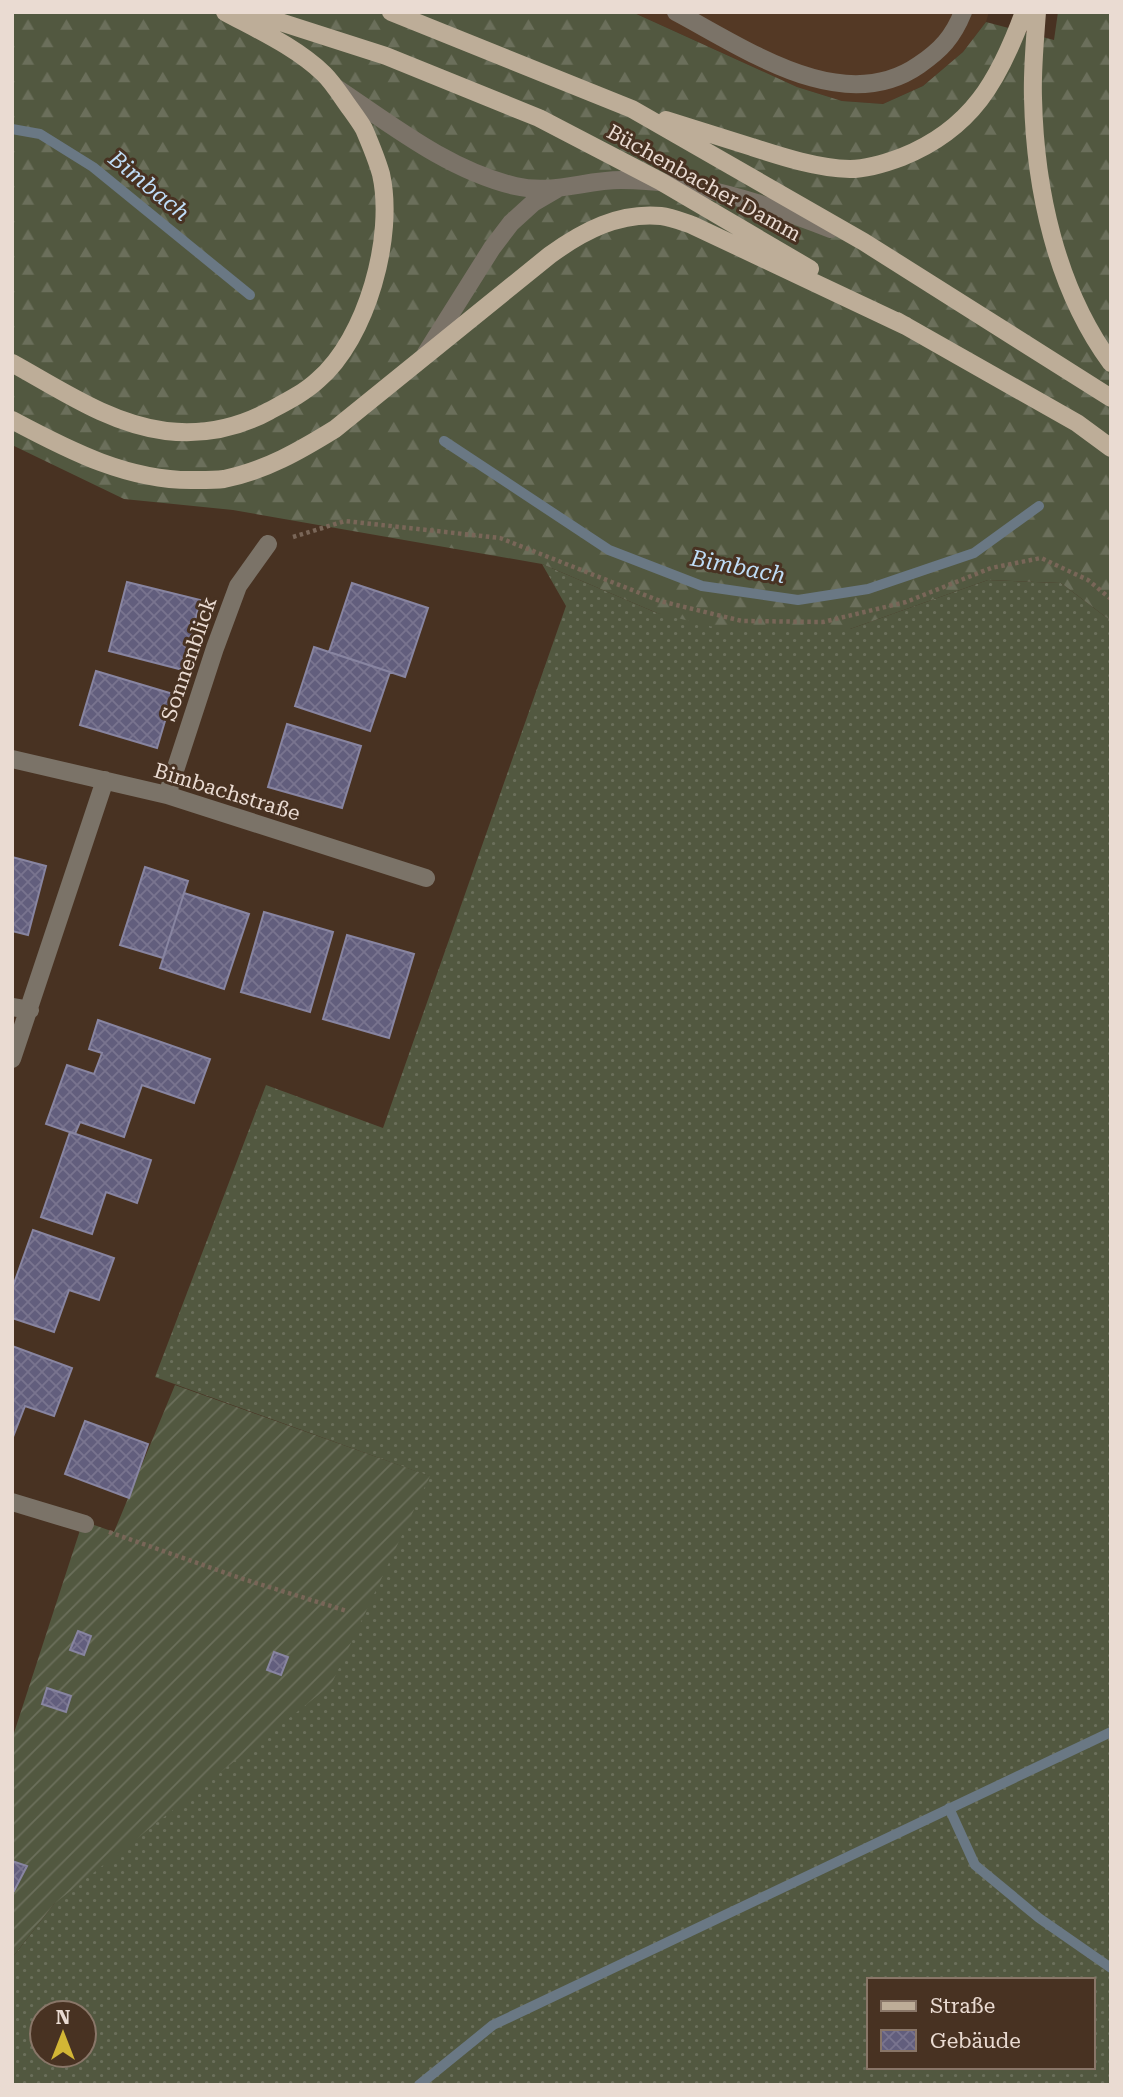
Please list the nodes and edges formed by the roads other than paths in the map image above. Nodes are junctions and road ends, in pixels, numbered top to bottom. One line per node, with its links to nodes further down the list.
1 (225, 12): 8 (main road)
2 (249, 12): 10 (main road, Büchenbacher Damm)
3 (391, 12): 9 (main road, Büchenbacher Damm)
4 (676, 12): 5 (street)
5 (963, 12)
6 (1024, 12): 9 (main road)
7 (1037, 12): 16 (main road)
8 (335, 87): 11 (street); 15 (main road)
9 (632, 109): 12 (main road, Büchenbacher Damm)
10 (660, 181): 11 (street); 12 (street); 13 (main road, Büchenbacher Damm)
11 (557, 189): 14 (street)
12 (864, 242): 17 (main road, Büchenbacher Damm)
13 (906, 326): 14 (main road); 19 (main road, Büchenbacher Damm)
14 (421, 361): 18 (main road)
15 (12, 362)
16 (1111, 363)
17 (1111, 398)
18 (12, 420)
19 (1111, 448)
20 (268, 544): 23 (street, Sonnenblick)
21 (12, 759): 22 (street, Bimbachstraße)
22 (105, 780): 23 (street, Bimbachstraße); 25 (street)
23 (167, 795): 24 (street, Bimbachstraße)
24 (426, 878)
25 (21, 1008): 26 (street)
26 (12, 1059)
27 (12, 1502): 28 (street)
28 (85, 1524)

